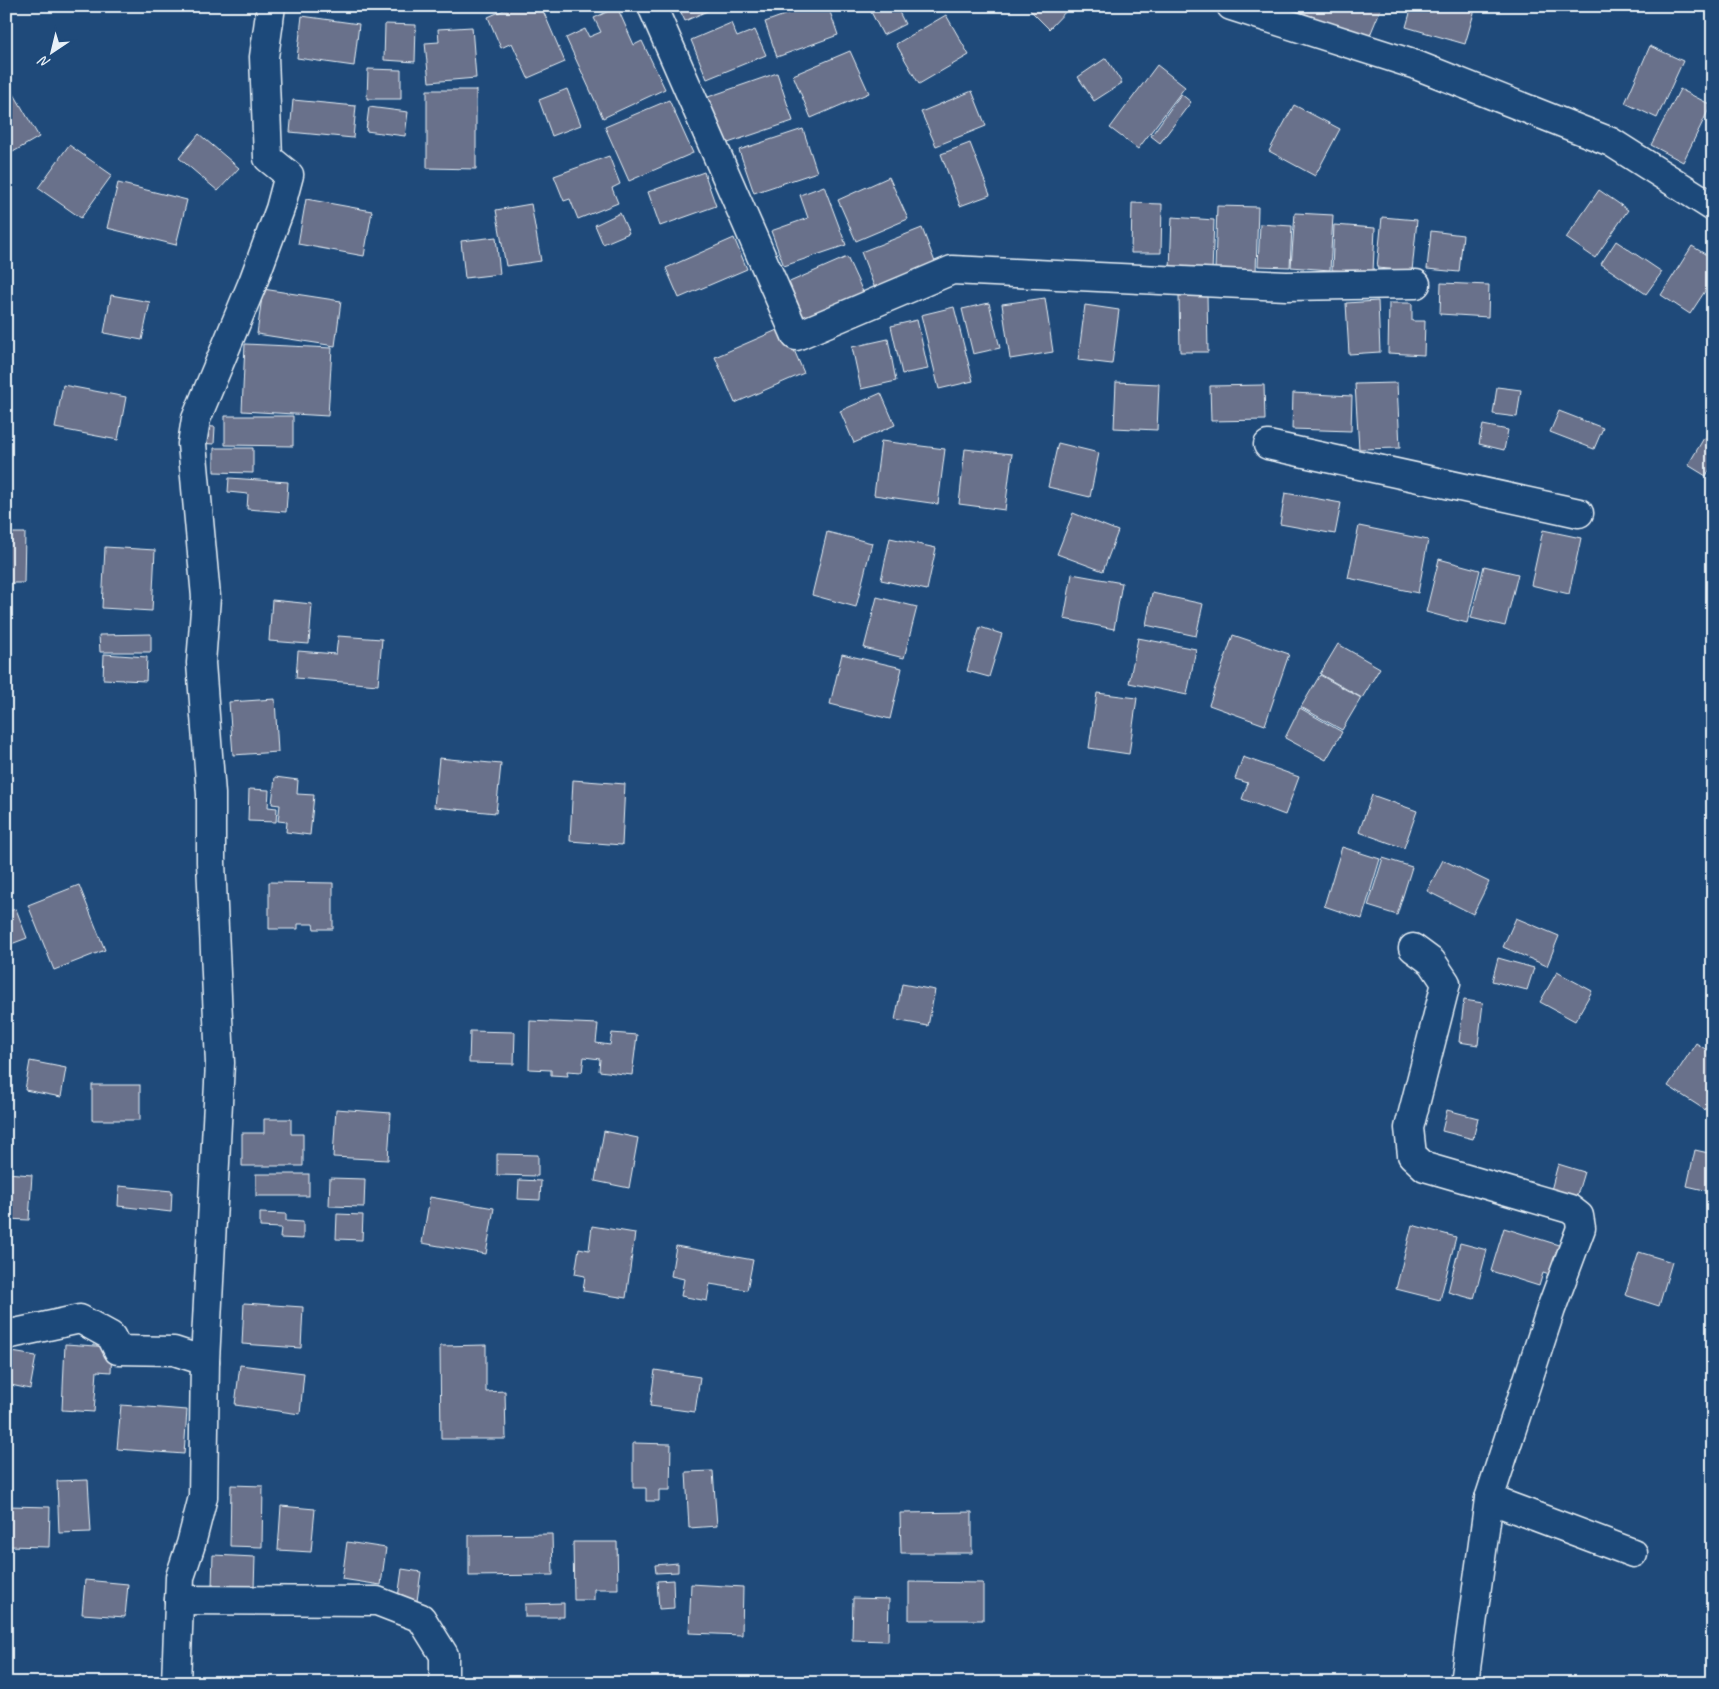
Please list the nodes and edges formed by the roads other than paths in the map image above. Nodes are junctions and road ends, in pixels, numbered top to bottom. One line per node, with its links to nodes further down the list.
1 (271, 6): 10 (street)
2 (652, 6): 5 (street)
3 (1239, 8): 4 (street)
4 (1713, 207)
5 (1416, 284)
6 (1268, 445): 7 (street)
7 (1580, 513)
8 (1413, 948): 11 (street)
9 (6, 1335): 10 (street)
10 (205, 1361): 13 (street)
11 (1489, 1499): 12 (street); 16 (street)
12 (1634, 1553)
13 (179, 1600): 14 (street); 15 (street)
14 (176, 1683)
15 (444, 1683)
16 (1464, 1683)

